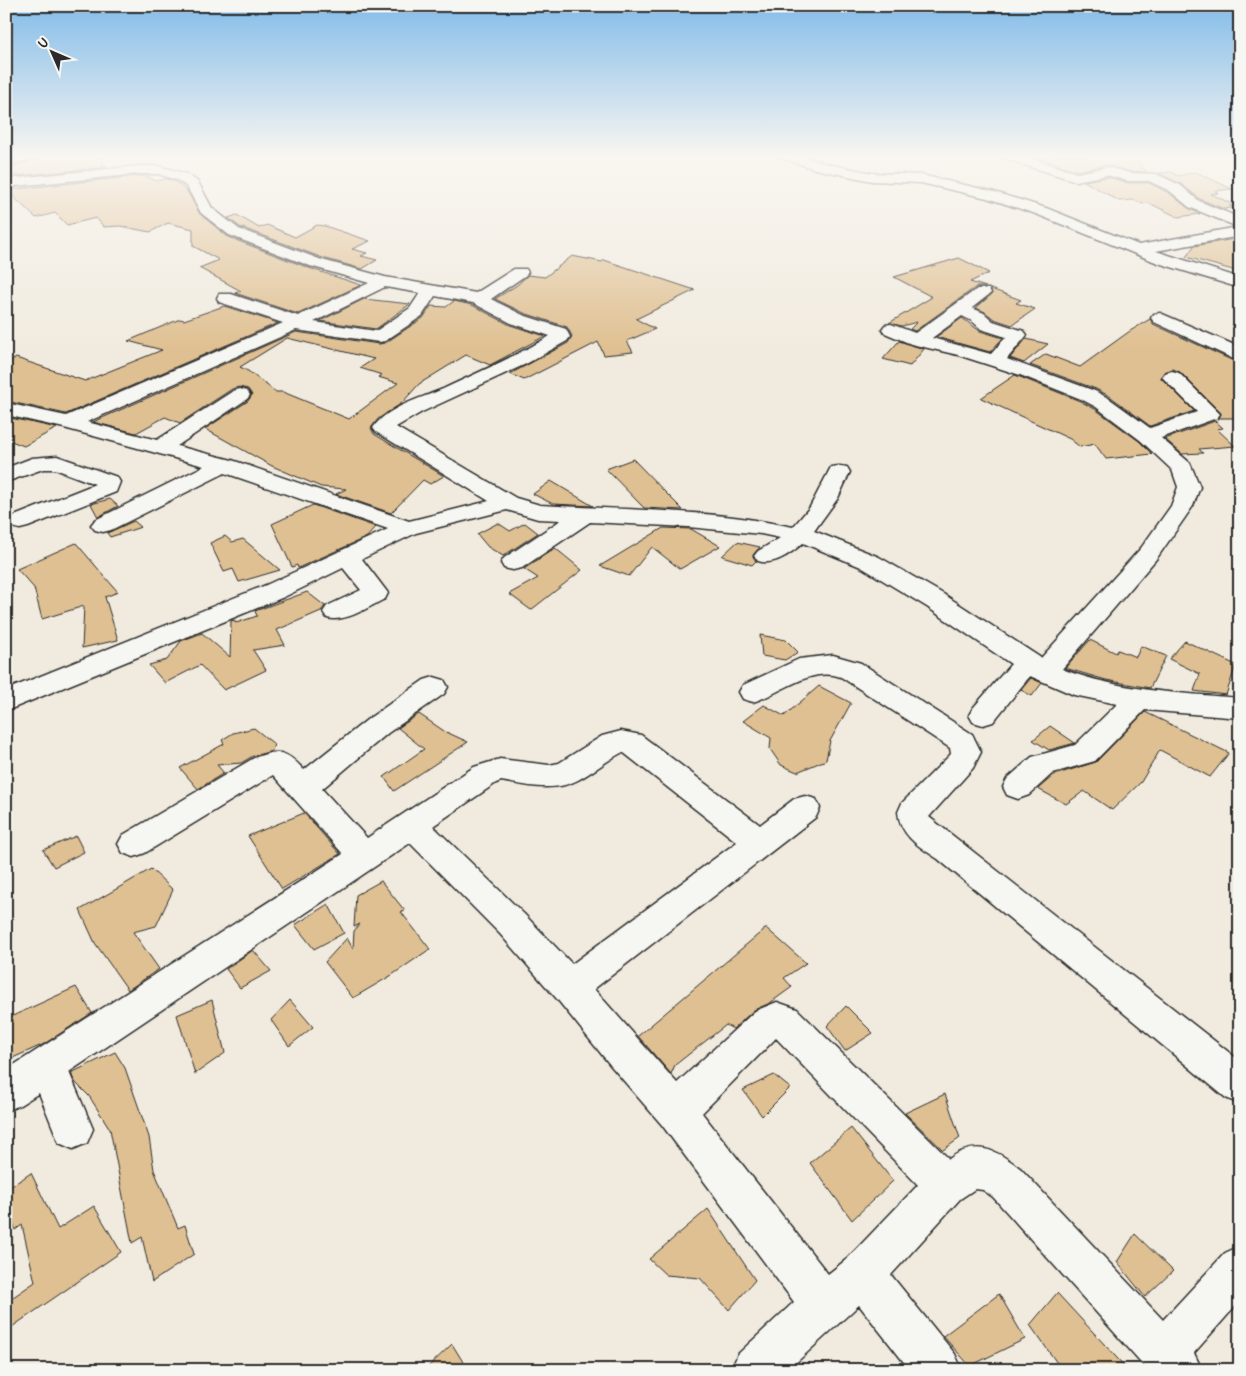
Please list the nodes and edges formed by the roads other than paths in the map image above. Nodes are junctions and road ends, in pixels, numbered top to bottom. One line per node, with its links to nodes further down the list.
1 (218, 219): 6 (street)
2 (1061, 219): 4 (street)
3 (1240, 231): 4 (street)
4 (1136, 250): 7 (street)
5 (520, 272): 11 (street)
6 (384, 282): 8 (street); 14 (street)
7 (1240, 283)
8 (430, 290): 11 (street); 14 (street)
9 (984, 293): 12 (street)
10 (224, 298): 14 (street)
11 (479, 299): 28 (street)
12 (959, 309): 16 (street); 18 (street)
13 (1160, 318): 17 (street)
14 (295, 323): 22 (street)
15 (891, 329): 16 (street)
16 (917, 340): 18 (street)
17 (1240, 357)
18 (994, 361): 23 (street)
19 (1172, 378): 23 (street)
20 (240, 395): 24 (street)
21 (6, 409): 22 (street)
22 (68, 423): 24 (street)
23 (1147, 436): 38 (street)
24 (161, 447): 25 (street)
25 (224, 465): 31 (street); 32 (street)
26 (839, 472): 33 (street)
27 (6, 476): 30 (street)
28 (508, 504): 29 (street); 32 (street)
29 (583, 516): 33 (street); 36 (street)
30 (20, 522)
31 (103, 525)
32 (408, 528): 35 (street)
33 (798, 535): 34 (street); 38 (street)
34 (766, 556)
35 (347, 557): 37 (street); 42 (street)
36 (513, 563)
37 (336, 612)
38 (1036, 667): 41 (street); 44 (street)
39 (434, 687): 46 (street)
40 (754, 692): 54 (street)
41 (1139, 699): 43 (street); 45 (street)
42 (6, 701)
43 (1240, 708)
44 (983, 715)
45 (1018, 787)
46 (302, 788): 50 (street); 51 (street)
47 (805, 808): 49 (street)
48 (411, 824): 49 (street); 51 (street); 52 (street)
49 (760, 842): 52 (street)
50 (134, 844)
51 (364, 856): 53 (street)
52 (570, 987): 56 (street)
53 (47, 1065): 55 (street); 57 (street)
54 (1240, 1084)
55 (6, 1092)
56 (676, 1110): 58 (street); 61 (street)
57 (73, 1129)
58 (946, 1185): 60 (street); 62 (street)
59 (1240, 1268): 62 (street)
60 (862, 1274): 61 (street); 64 (street)
61 (824, 1305): 63 (street)
62 (1172, 1361)
63 (754, 1370)
64 (939, 1370)

